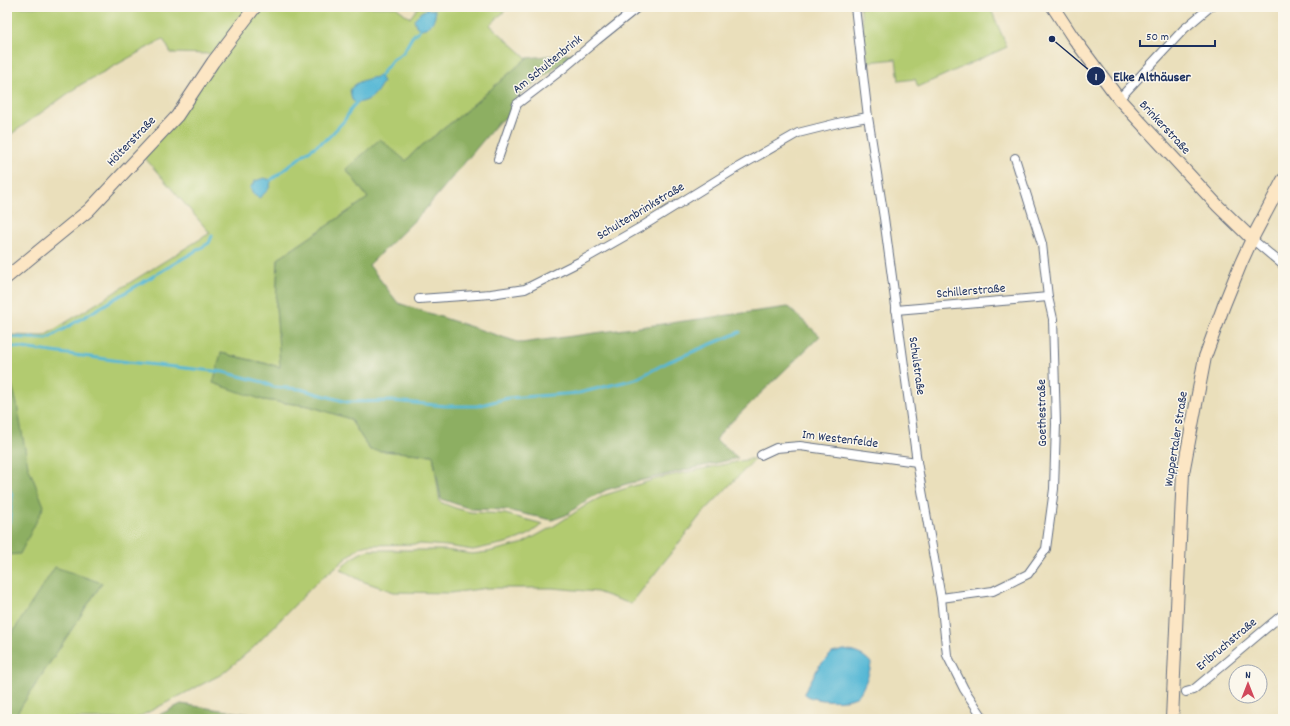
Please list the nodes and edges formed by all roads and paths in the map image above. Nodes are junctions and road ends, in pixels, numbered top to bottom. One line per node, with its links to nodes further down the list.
1 (255, 7): 13 (street, Hölterstraße)
2 (638, 7): 9 (street, Am Schultenbrink)
3 (855, 7): 7 (street, Schulstraße)
4 (1052, 7): 6 (street, Brinkerstraße)
5 (1210, 7): 6 (street)
6 (1119, 99): 11 (street, Brinkerstraße)
7 (868, 117): 15 (street, Schultenbrinkstraße); 16 (street, Schulstraße)
8 (1015, 158): 14 (street, Goethestraße)
9 (498, 159)
10 (1283, 180): 11 (street, Wuppertaler Straße)
11 (1252, 239): 12 (street); 23 (street, Wuppertaler Straße)
12 (1283, 265)
13 (7, 277)
14 (1048, 297): 16 (street, Schillerstraße); 19 (street, Goethestraße)
15 (419, 299)
16 (896, 310): 18 (street, Schulstraße)
17 (761, 455): 18 (street, Im Westenfelde)
18 (917, 462): 19 (street, Schulstraße)
19 (940, 598): 22 (street, Schulstraße)
20 (1283, 614): 21 (street, Erlbruchstraße)
21 (1186, 692)
22 (984, 719)
23 (1172, 719)

